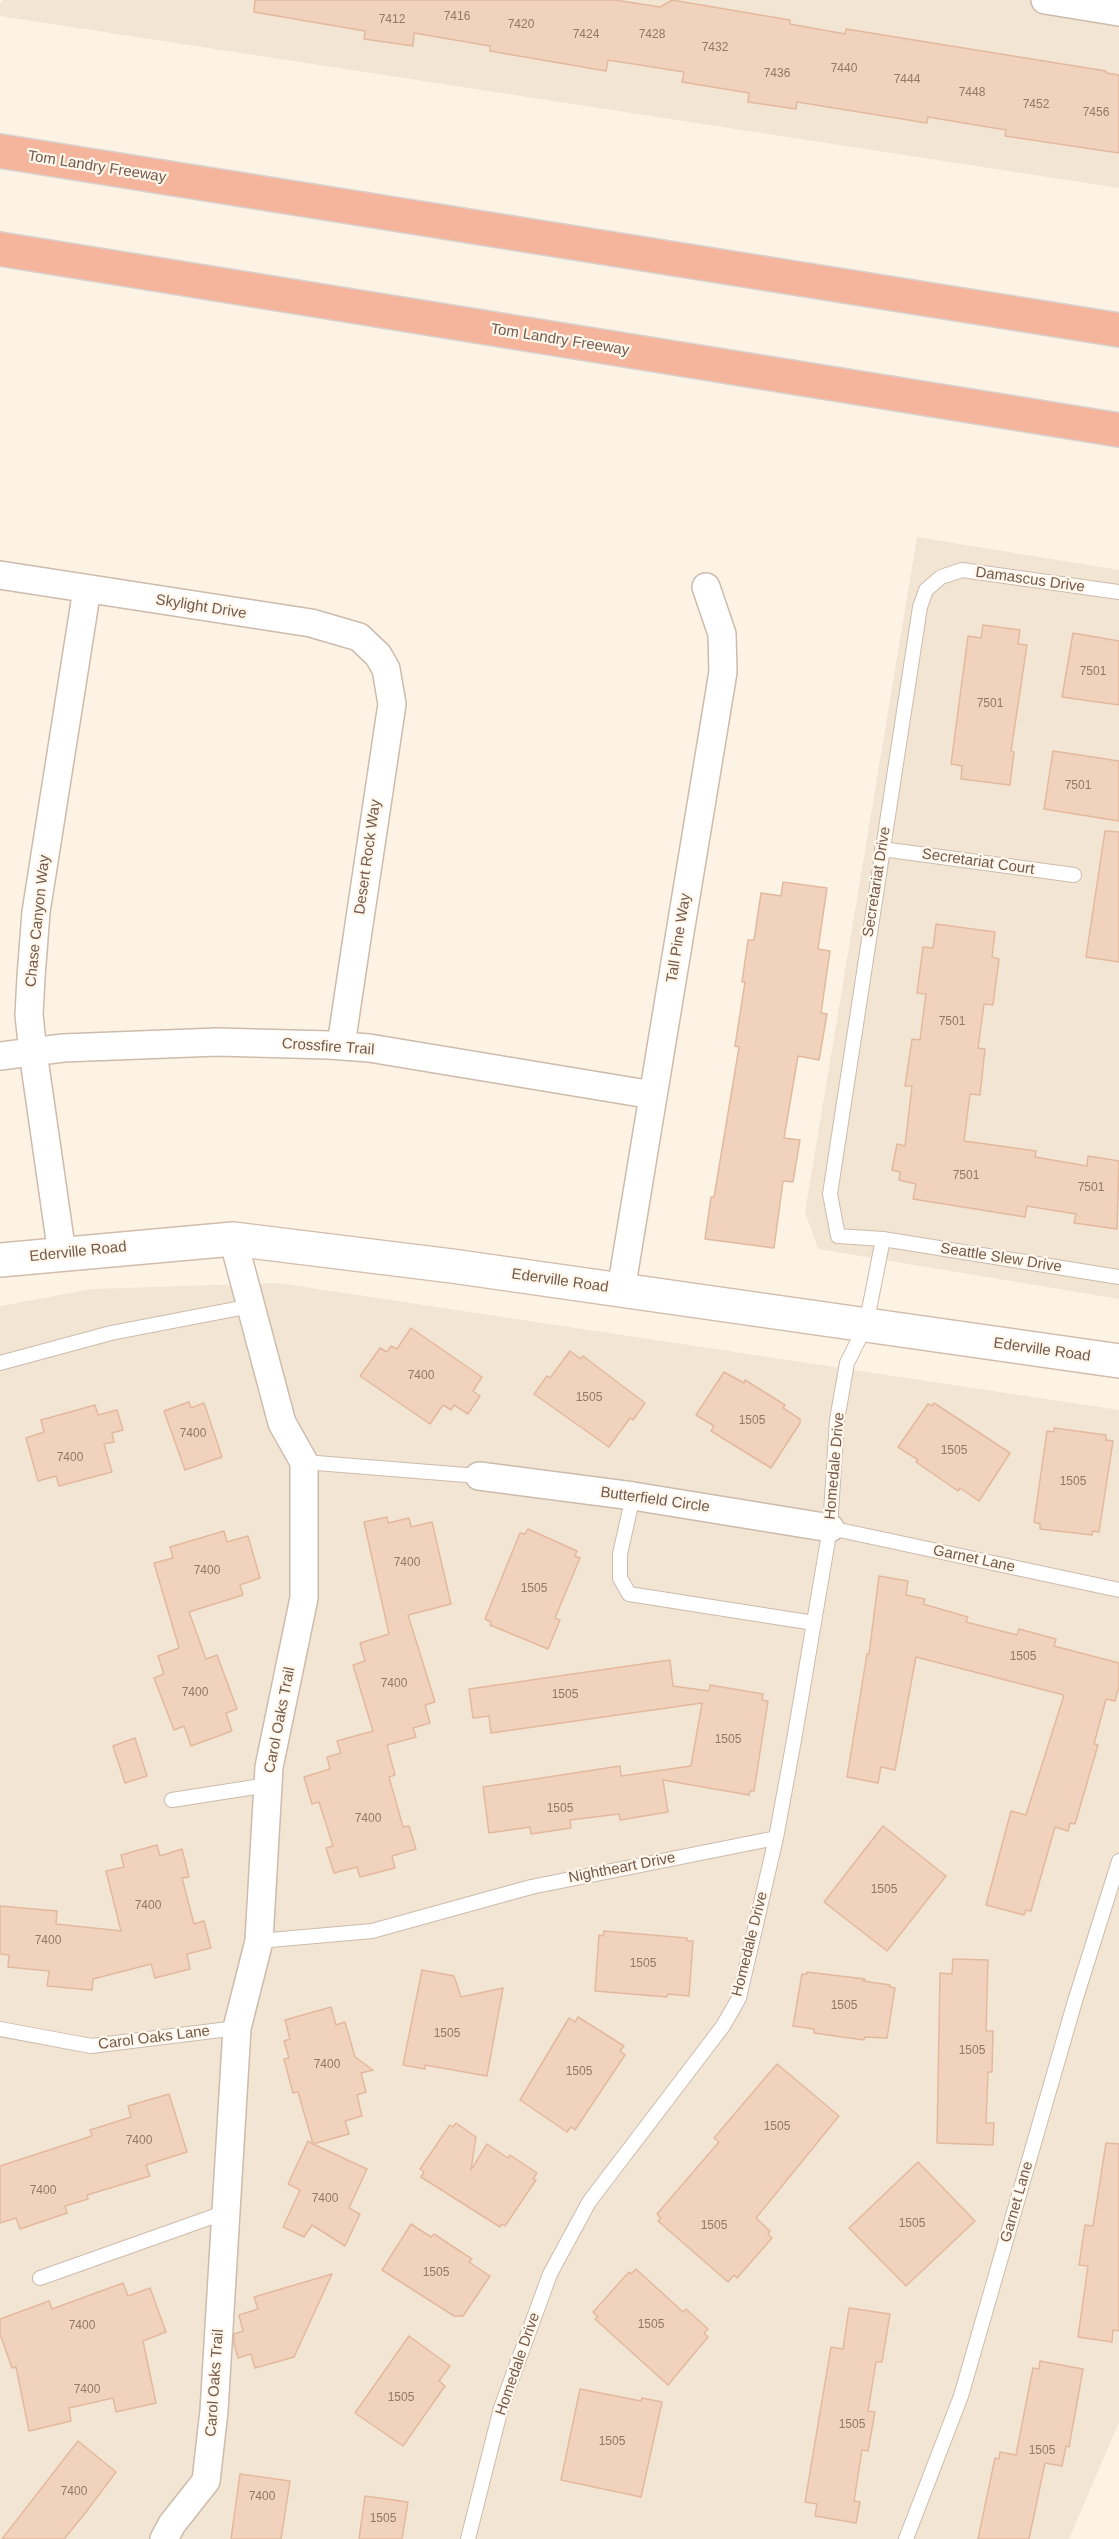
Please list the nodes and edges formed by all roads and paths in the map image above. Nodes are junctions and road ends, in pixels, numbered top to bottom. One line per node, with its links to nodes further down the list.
1 (1046, 0): 2 (street)
2 (1119, 12)
3 (0, 151): 5 (highway, Tom Landry Freeway)
4 (0, 249): 6 (highway, Tom Landry Freeway)
5 (1119, 330)
6 (1119, 430)
7 (0, 575): 10 (street, Skylight Drive)
8 (941, 577): 11 (lane, Damascus Drive); 13 (lane, Secretariat Drive)
9 (706, 587): 18 (street, Tall Pine Way)
10 (87, 589): 12 (street, Skylight Drive); 16 (street, Chase Canyon Way)
11 (1119, 592)
12 (386, 669): 15 (street, Desert Rock Way)
13 (882, 849): 14 (lane, Secretariat Court); 19 (lane, Secretariat Drive)
14 (1074, 875)
15 (341, 1046): 16 (street, Crossfire Trail); 18 (street, Crossfire Trail)
16 (33, 1052): 17 (street, Crossfire Trail); 22 (street, Chase Canyon Way)
17 (0, 1056)
18 (653, 1095): 25 (street, Tall Pine Way)
19 (830, 1194): 21 (lane, Seattle Slew Drive)
20 (233, 1239): 22 (street, Ederville Road); 25 (street, Ederville Road); 26 (street, Carol Oaks Trail)
21 (883, 1239): 24 (lane, Seattle Slew Drive); 27 (lane)
22 (62, 1254): 23 (street, Ederville Road)
23 (0, 1260)
24 (1119, 1277)
25 (621, 1290): 27 (street, Ederville Road)
26 (251, 1306): 29 (lane); 30 (street, Carol Oaks Trail)
27 (866, 1325): 28 (street, Ederville Road); 33 (lane, Homedale Drive)
28 (1119, 1361)
29 (0, 1363)
30 (304, 1462): 31 (lane); 36 (street, Carol Oaks Trail)
31 (479, 1476): 32 (street, Butterfield Circle)
32 (633, 1496): 33 (street, Butterfield Circle); 35 (lane)
33 (830, 1528): 34 (lane, Garnet Lane); 35 (lane, Homedale Drive)
34 (1119, 1590)
35 (814, 1623): 38 (lane, Homedale Drive)
36 (268, 1785): 37 (lane); 40 (street, Carol Oaks Trail)
37 (172, 1800)
38 (776, 1838): 40 (lane, Nightheart Drive); 46 (lane, Homedale Drive)
39 (1119, 1861): 47 (lane, Garnet Lane)
40 (258, 1941): 42 (street, Carol Oaks Trail)
41 (0, 2028): 42 (lane, Carol Oaks Lane)
42 (237, 2028): 43 (street, Carol Oaks Trail)
43 (226, 2212): 44 (lane); 45 (street, Carol Oaks Trail)
44 (40, 2278)
45 (164, 2539)
46 (468, 2539)
47 (906, 2539)

